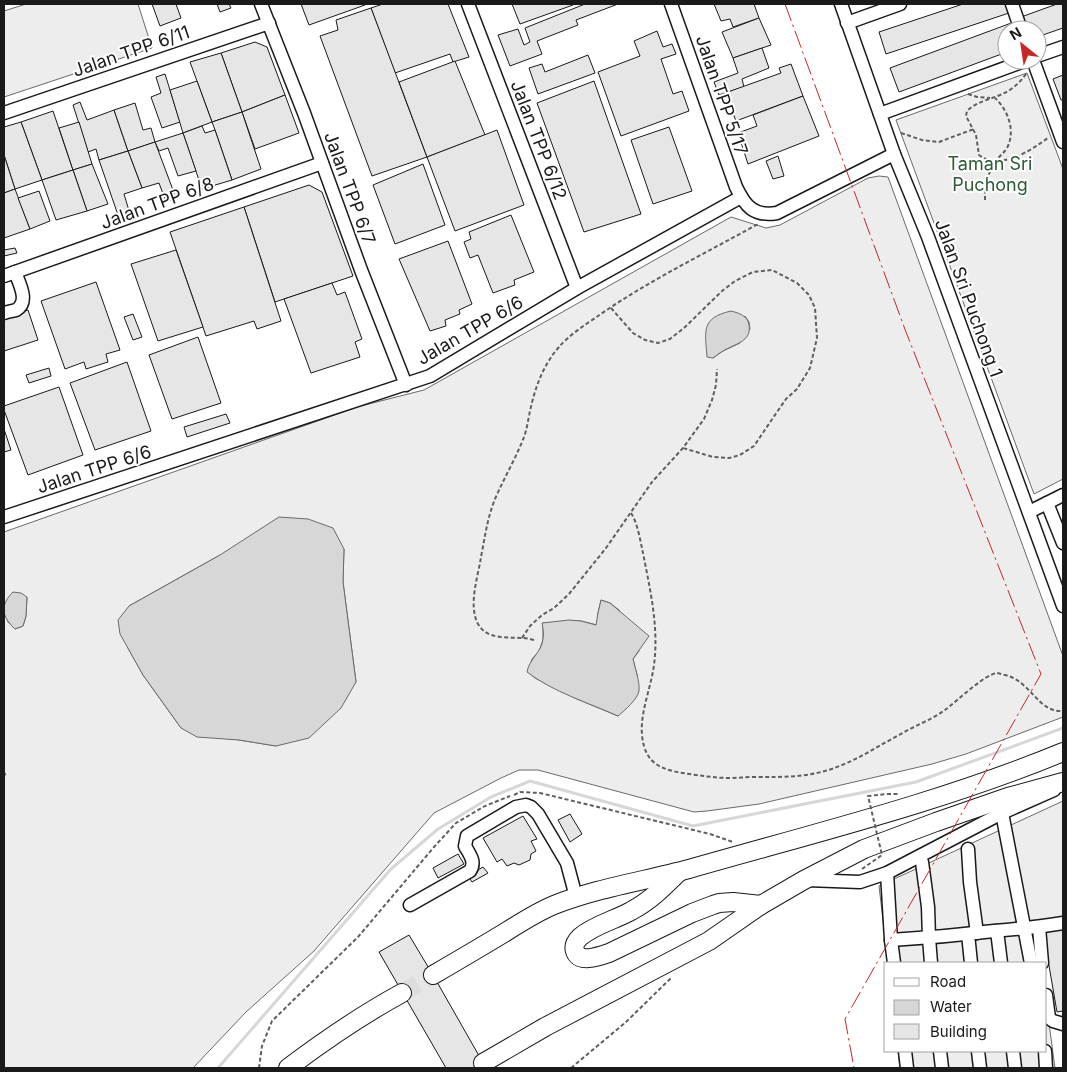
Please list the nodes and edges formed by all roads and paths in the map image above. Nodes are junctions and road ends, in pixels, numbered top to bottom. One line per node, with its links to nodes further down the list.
1 (262, 4): 8 (street, Jalan TPP 6/7)
2 (468, 4): 30 (street, Jalan TPP 6/12)
3 (671, 4): 26 (street, Jalan TPP 5/17)
4 (841, 4): 9 (street, Jalan Sri Puchong 1)
5 (900, 4): 9 (street)
6 (1012, 4): 7 (street)
7 (1018, 20)
8 (269, 23): 17 (street, Jalan TPP 6/11); 25 (street, Jalan TPP 6/7)
9 (848, 23): 18 (street, Jalan Sri Puchong 1)
10 (1063, 47): 11 (street)
11 (1047, 53)
12 (1015, 70): 18 (street)
13 (1025, 70): 16 (path)
14 (1036, 70): 22 (street)
15 (968, 94): 16 (path)
16 (994, 98): 19 (path); 24 (path)
17 (4, 113)
18 (880, 114): 23 (street, Jalan Sri Puchong 1)
19 (974, 129): 20 (path); 24 (path)
20 (901, 133)
21 (1051, 136): 24 (path)
22 (1063, 142)
23 (894, 154): 26 (street); 38 (street, Jalan Sri Puchong 1)
24 (996, 160): 27 (path)
25 (322, 163): 29 (street, Jalan TPP 6/8); 34 (street, Jalan TPP 6/7)
26 (741, 197): 30 (street, Jalan TPP 6/6)
27 (985, 200)
28 (759, 223): 31 (path)
29 (9, 274): 32 (street)
30 (577, 288): 34 (street, Jalan TPP 6/6)
31 (610, 307): 35 (path); 43 (path)
32 (4, 313)
33 (717, 369): 35 (path)
34 (406, 385): 40 (street, Jalan TPP 6/6)
35 (683, 448): 39 (path)
36 (1063, 495): 37 (street)
37 (1047, 503): 38 (street); 41 (street)
38 (1029, 512): 42 (street, Jalan Sri Puchong 1)
39 (631, 513): 43 (path); 45 (path)
40 (4, 517)
41 (1063, 543)
42 (1063, 606)
43 (522, 638): 44 (path)
44 (534, 640)
45 (1063, 711)
46 (1063, 752): 53 (highway)
47 (1063, 782): 49 (street); 55 (highway)
48 (887, 794): 52 (path, bridge)
49 (1002, 814): 54 (street); 61 (street)
50 (968, 849): 63 (street)
51 (922, 862): 64 (street)
52 (862, 868)
53 (679, 872): 56 (highway); 58 (highway)
54 (887, 873): 55 (street); 65 (street)
55 (804, 880): 58 (highway)
56 (576, 897): 57 (street); 72 (highway)
57 (410, 905)
58 (761, 905): 82 (highway)
59 (1063, 923): 60 (street)
60 (1039, 927): 61 (street); 71 (street)
61 (1024, 928): 62 (street); 70 (street)
62 (997, 931): 63 (street); 69 (street)
63 (973, 934): 64 (street); 68 (street)
64 (929, 938): 65 (street); 67 (street)
65 (891, 940): 66 (street)
66 (894, 962)
67 (931, 962)
68 (971, 962)
69 (1001, 962)
70 (1031, 962)
71 (1042, 962)
72 (433, 975)
73 (674, 975): 84 (path)
74 (402, 993): 83 (highway)
75 (1047, 1003): 76 (street)
76 (1063, 1024)
77 (905, 1052): 85 (street)
78 (940, 1052): 86 (street)
79 (978, 1052): 87 (street)
80 (1012, 1052): 88 (street)
81 (1045, 1052): 89 (street)
82 (483, 1063)
83 (288, 1068)
84 (571, 1068)
85 (907, 1068)
86 (942, 1068)
87 (980, 1068)
88 (1015, 1068)
89 (1046, 1068)

